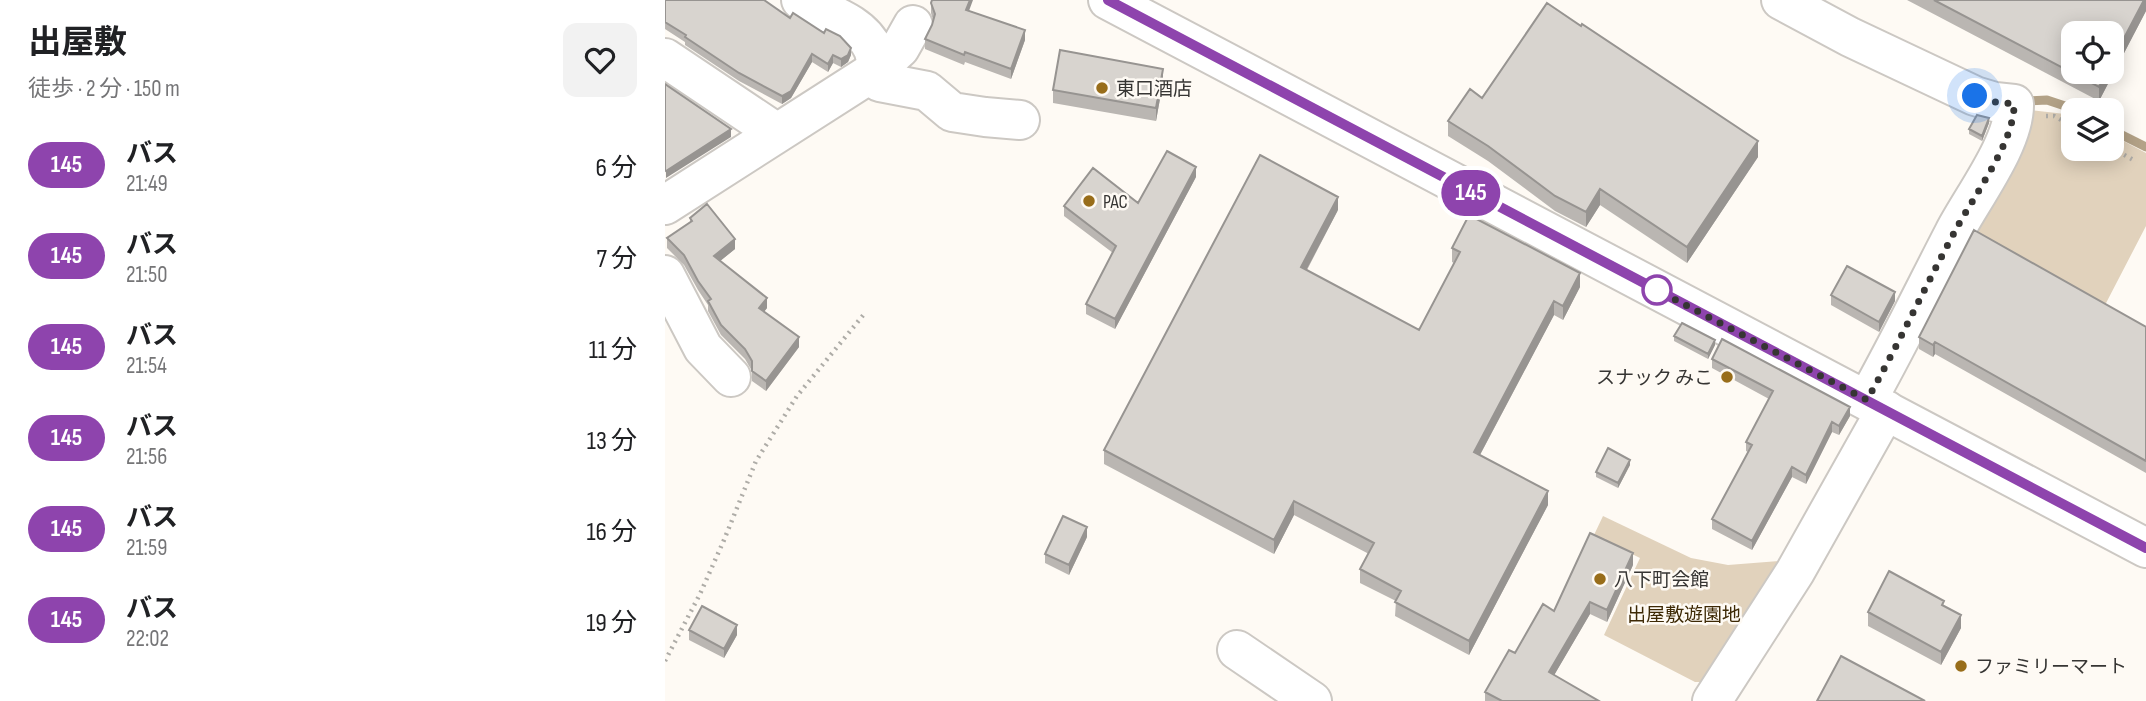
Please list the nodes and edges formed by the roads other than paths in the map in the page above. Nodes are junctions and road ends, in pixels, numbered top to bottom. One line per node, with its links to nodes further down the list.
1 (801, 0): 6 (street)
2 (1108, 0): 12 (street)
3 (1781, 0): 12 (street)
4 (913, 25): 6 (street)
5 (665, 58): 8 (street)
6 (876, 69): 7 (street); 8 (street)
7 (1020, 120)
8 (777, 133): 9 (street)
9 (665, 205)
10 (665, 275): 11 (street)
11 (731, 377)
12 (1877, 405): 13 (street); 16 (street)
13 (2146, 548)
14 (1237, 650): 15 (street)
15 (1312, 701)
16 (1712, 701)

